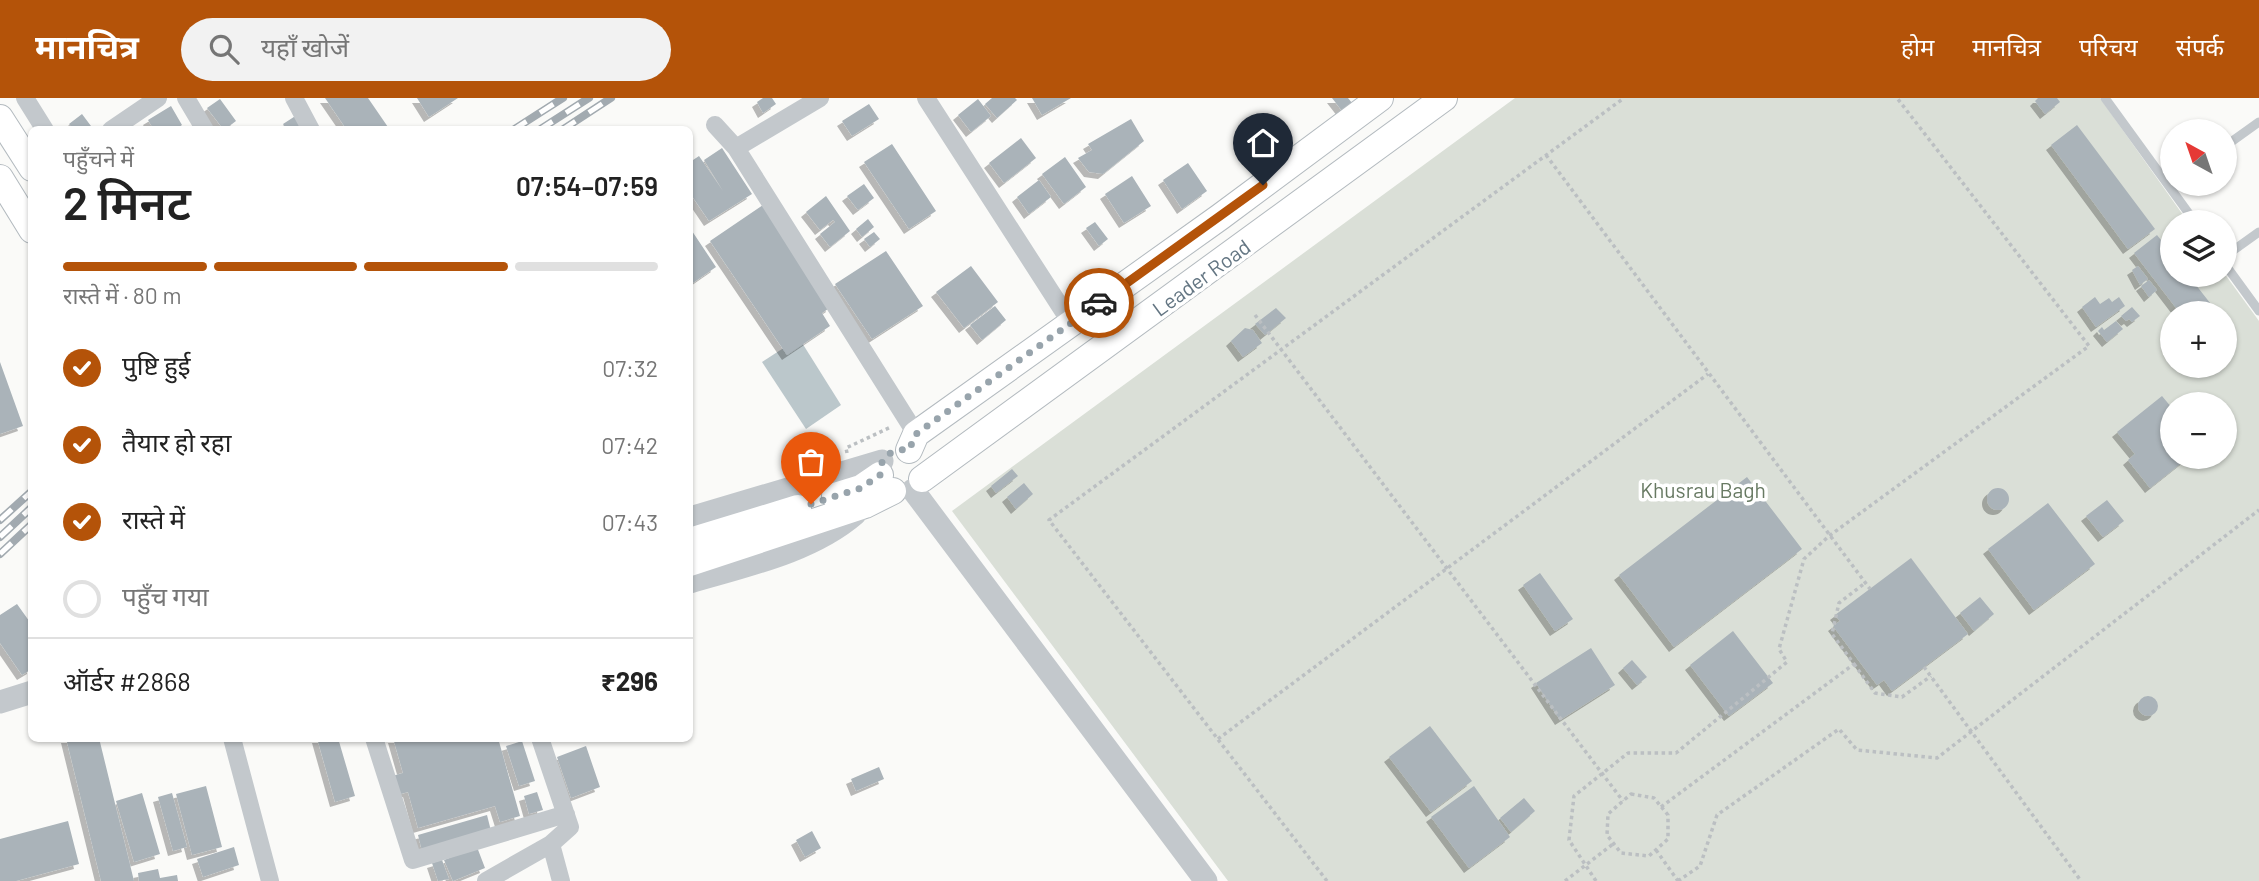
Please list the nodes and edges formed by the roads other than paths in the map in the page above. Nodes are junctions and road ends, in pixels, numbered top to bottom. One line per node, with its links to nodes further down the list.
1 (25, 98): 13 (street)
2 (158, 98): 14 (street)
3 (186, 98): 15 (street)
4 (294, 98): 16 (street)
5 (820, 98): 18 (street)
6 (926, 98): 27 (street)
7 (1444, 98): 29 (main road, Leader Road)
8 (2105, 98): 20 (lane)
9 (1372, 100): 27 (main road, Leader Road)
10 (0, 118): 19 (main road)
11 (2259, 122): 17 (lane)
12 (715, 125): 18 (street)
13 (42, 126)
14 (117, 126)
15 (203, 126)
16 (309, 126)
17 (2237, 138)
18 (736, 148): 28 (street)
19 (28, 163)
20 (2160, 170)
21 (0, 178): 22 (main road)
22 (28, 224)
23 (2259, 232): 24 (lane)
24 (2237, 248)
25 (2237, 281): 26 (lane)
26 (2259, 312)
27 (1071, 323): 28 (main road, Leader Road)
28 (912, 442): 29 (main road, Leader Road)
29 (898, 480): 30 (main road); 31 (main road); 32 (street); 46 (street)
30 (865, 505): 31 (main road); 35 (street)
31 (814, 512): 33 (main road); 34 (main road)
32 (693, 517)
33 (693, 540)
34 (693, 562)
35 (693, 581)
36 (28, 693): 37 (street)
37 (0, 702)
38 (233, 742): 43 (street)
39 (375, 742): 41 (street)
40 (541, 742): 41 (street)
41 (566, 814): 42 (street)
42 (551, 844): 44 (street); 45 (street)
43 (270, 881)
44 (486, 881)
45 (561, 881)
46 (1206, 881)

